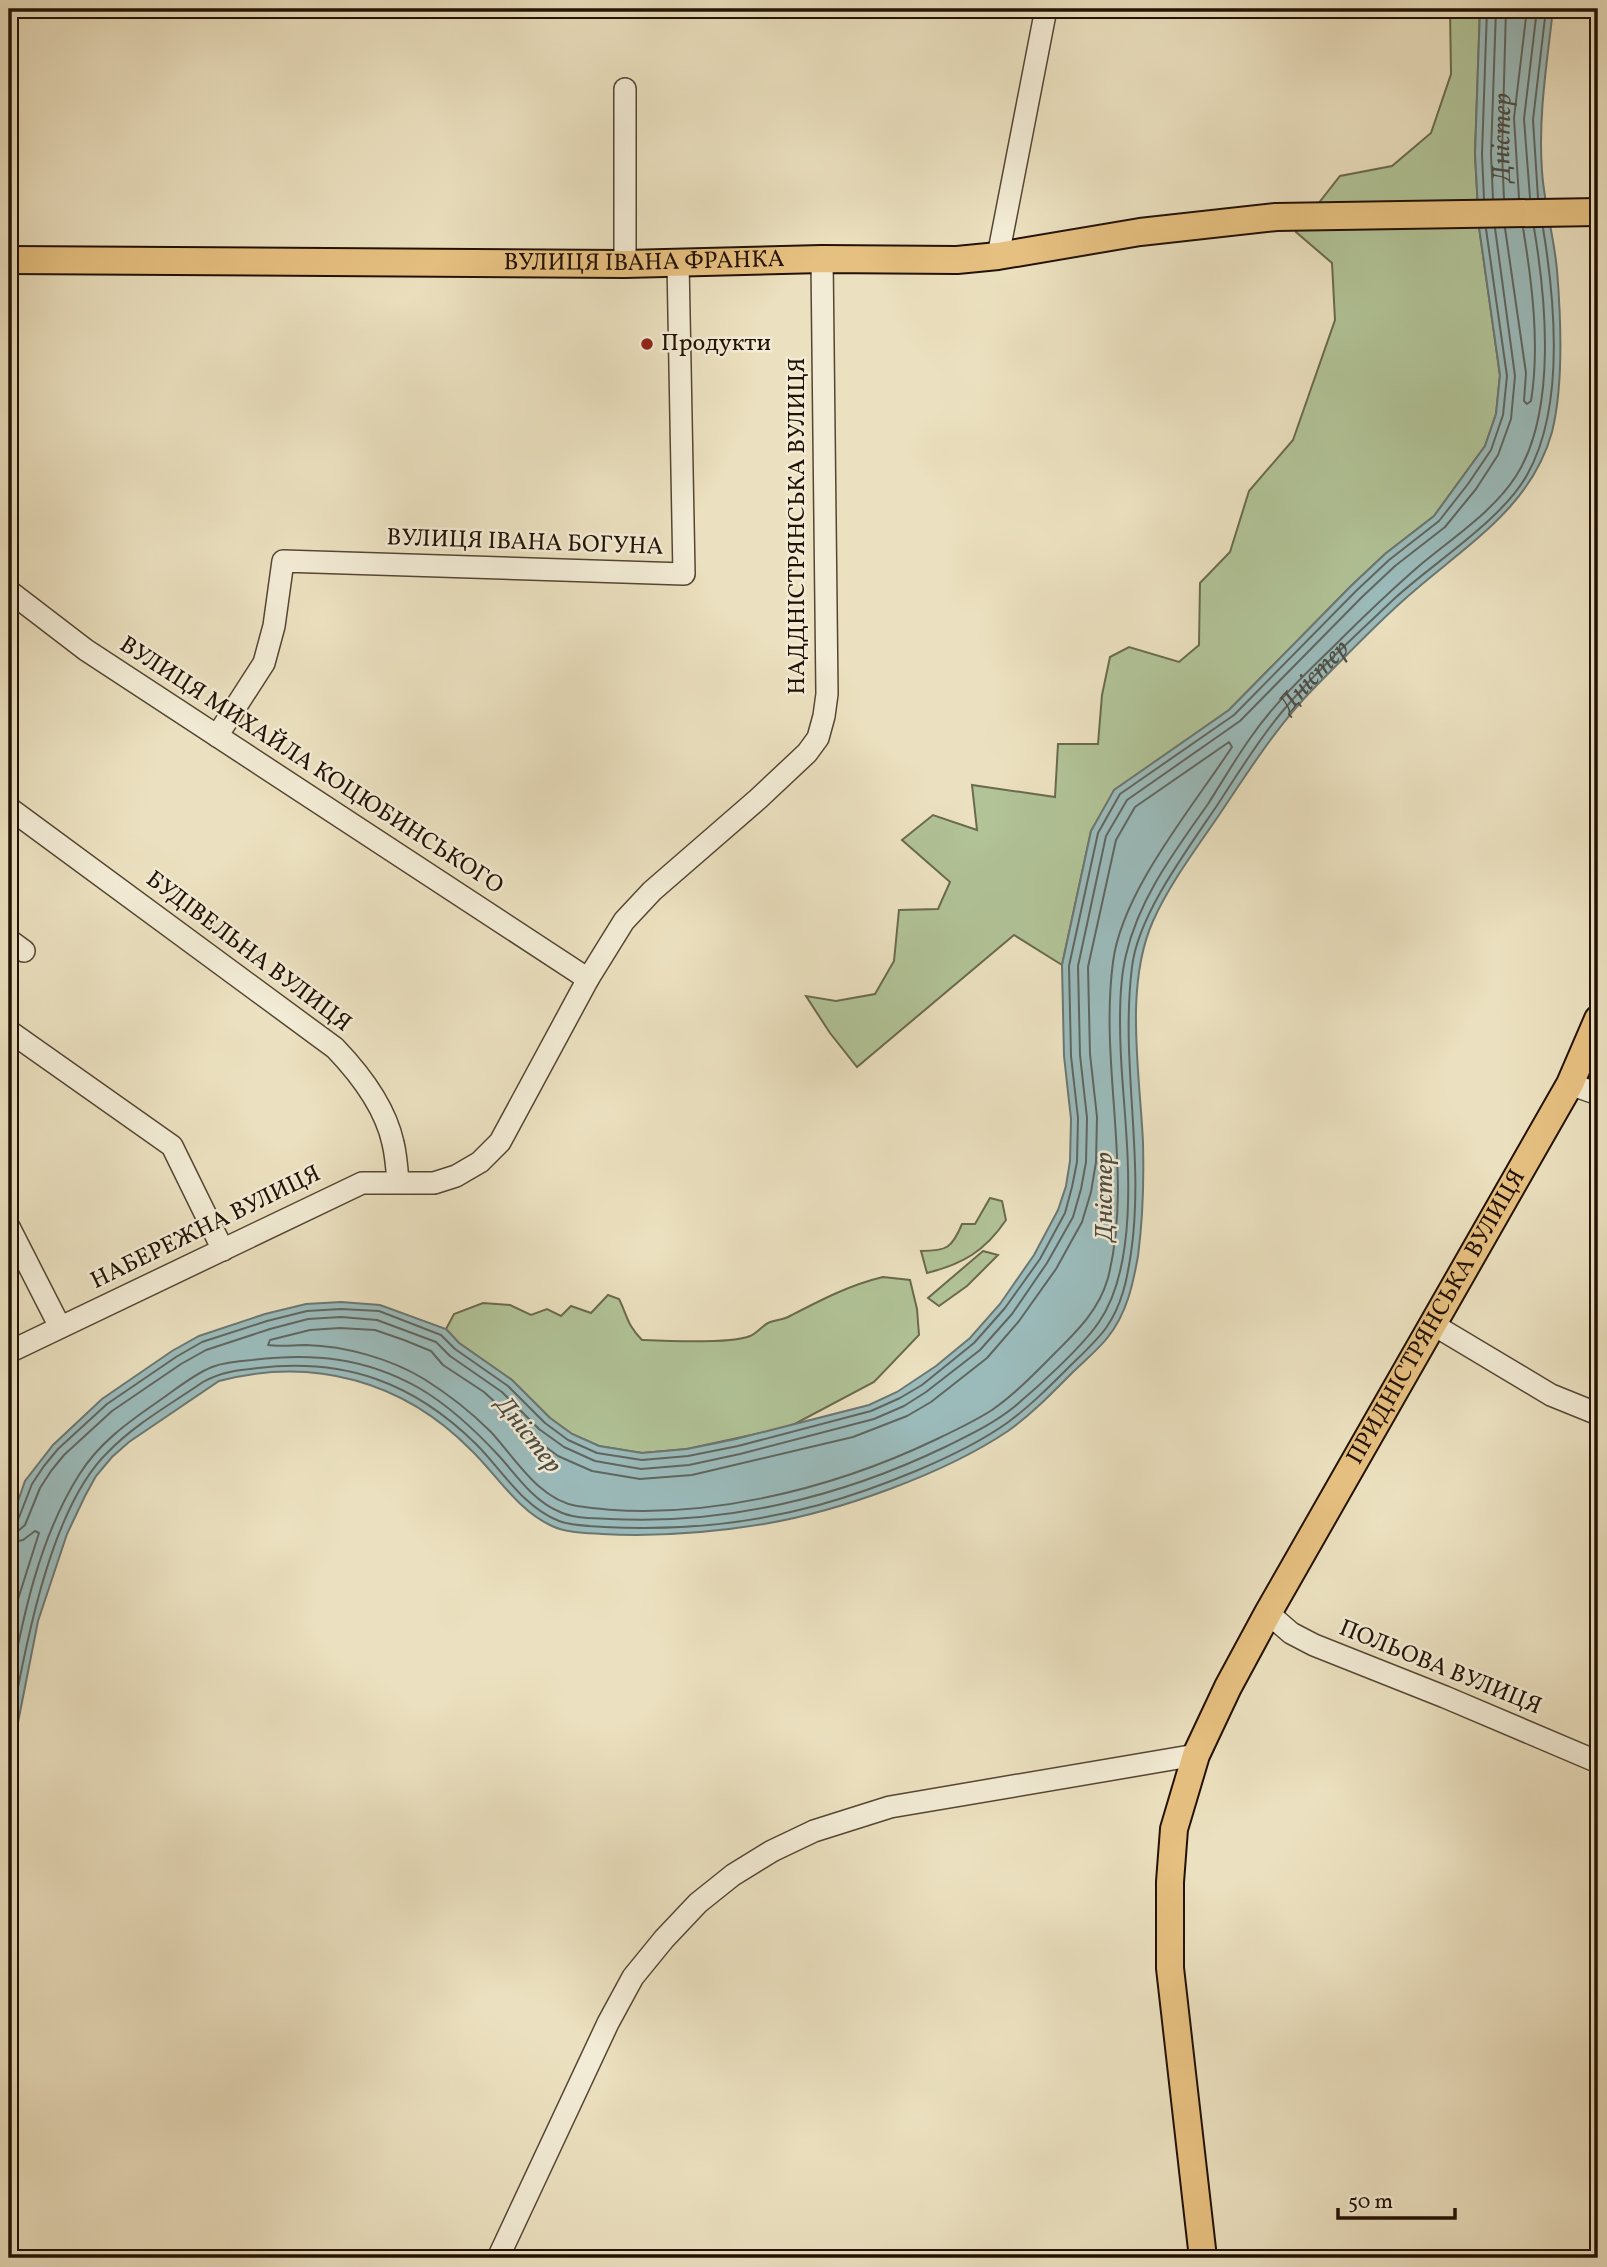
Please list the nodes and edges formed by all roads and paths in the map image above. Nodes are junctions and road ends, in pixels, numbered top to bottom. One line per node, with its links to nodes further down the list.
1 (1043, 9): 4 (street)
2 (625, 89): 8 (street)
3 (1598, 212): 4 (main road, ВУЛИЦЯ ІВАНА ФРАНКА)
4 (998, 256): 5 (main road, ВУЛИЦЯ ІВАНА ФРАНКА)
5 (822, 259): 7 (main road, ВУЛИЦЯ ІВАНА ФРАНКА); 12 (street, НАДДНІСТРЯНСЬКА ВУЛИЦЯ)
6 (9, 260): 8 (main road, ВУЛИЦЯ ІВАНА ФРАНКА)
7 (678, 262): 8 (main road, ВУЛИЦЯ ІВАНА ФРАНКА); 10 (street, ВУЛИЦЯ ІВАНА БОГУНА)
8 (625, 264)
9 (9, 591): 10 (street, ВУЛИЦЯ МИХАЙЛА КОЦЮБИНСЬКОГО)
10 (217, 736): 12 (street, ВУЛИЦЯ МИХАЙЛА КОЦЮБИНСЬКОГО)
11 (9, 808): 17 (street, БУДІВЕЛЬНА ВУЛИЦЯ)
12 (588, 979): 18 (street, НАДДНІСТРЯНСЬКА ВУЛИЦЯ)
13 (1598, 1019): 15 (main road, ПРИДНІСТРЯНСЬКА ВУЛИЦЯ)
14 (9, 1031): 20 (street)
15 (1570, 1084): 16 (street); 21 (main road, ПРИДНІСТРЯНСЬКА ВУЛИЦЯ)
16 (1598, 1094)
17 (398, 1182): 18 (street, НАБЕРЕЖНА ВУЛИЦЯ); 20 (street, НАБЕРЕЖНА ВУЛИЦЯ)
18 (434, 1183)
19 (9, 1227): 22 (street)
20 (223, 1250): 22 (street, НАБЕРЕЖНА ВУЛИЦЯ)
21 (1434, 1325): 24 (street); 25 (main road, ПРИДНІСТРЯНСЬКА ВУЛИЦЯ)
22 (60, 1327): 23 (street, НАБЕРЕЖНА ВУЛИЦЯ)
23 (9, 1352)
24 (1598, 1414)
25 (1268, 1613): 26 (main road, ПРИДНІСТРЯНСЬКА ВУЛИЦЯ); 27 (street, ПОЛЬОВА ВУЛИЦЯ)
26 (1196, 1755): 28 (street); 29 (main road, ПРИДНІСТРЯНСЬКА ВУЛИЦЯ)
27 (1598, 1762)
28 (498, 2258)
29 (1203, 2258)

